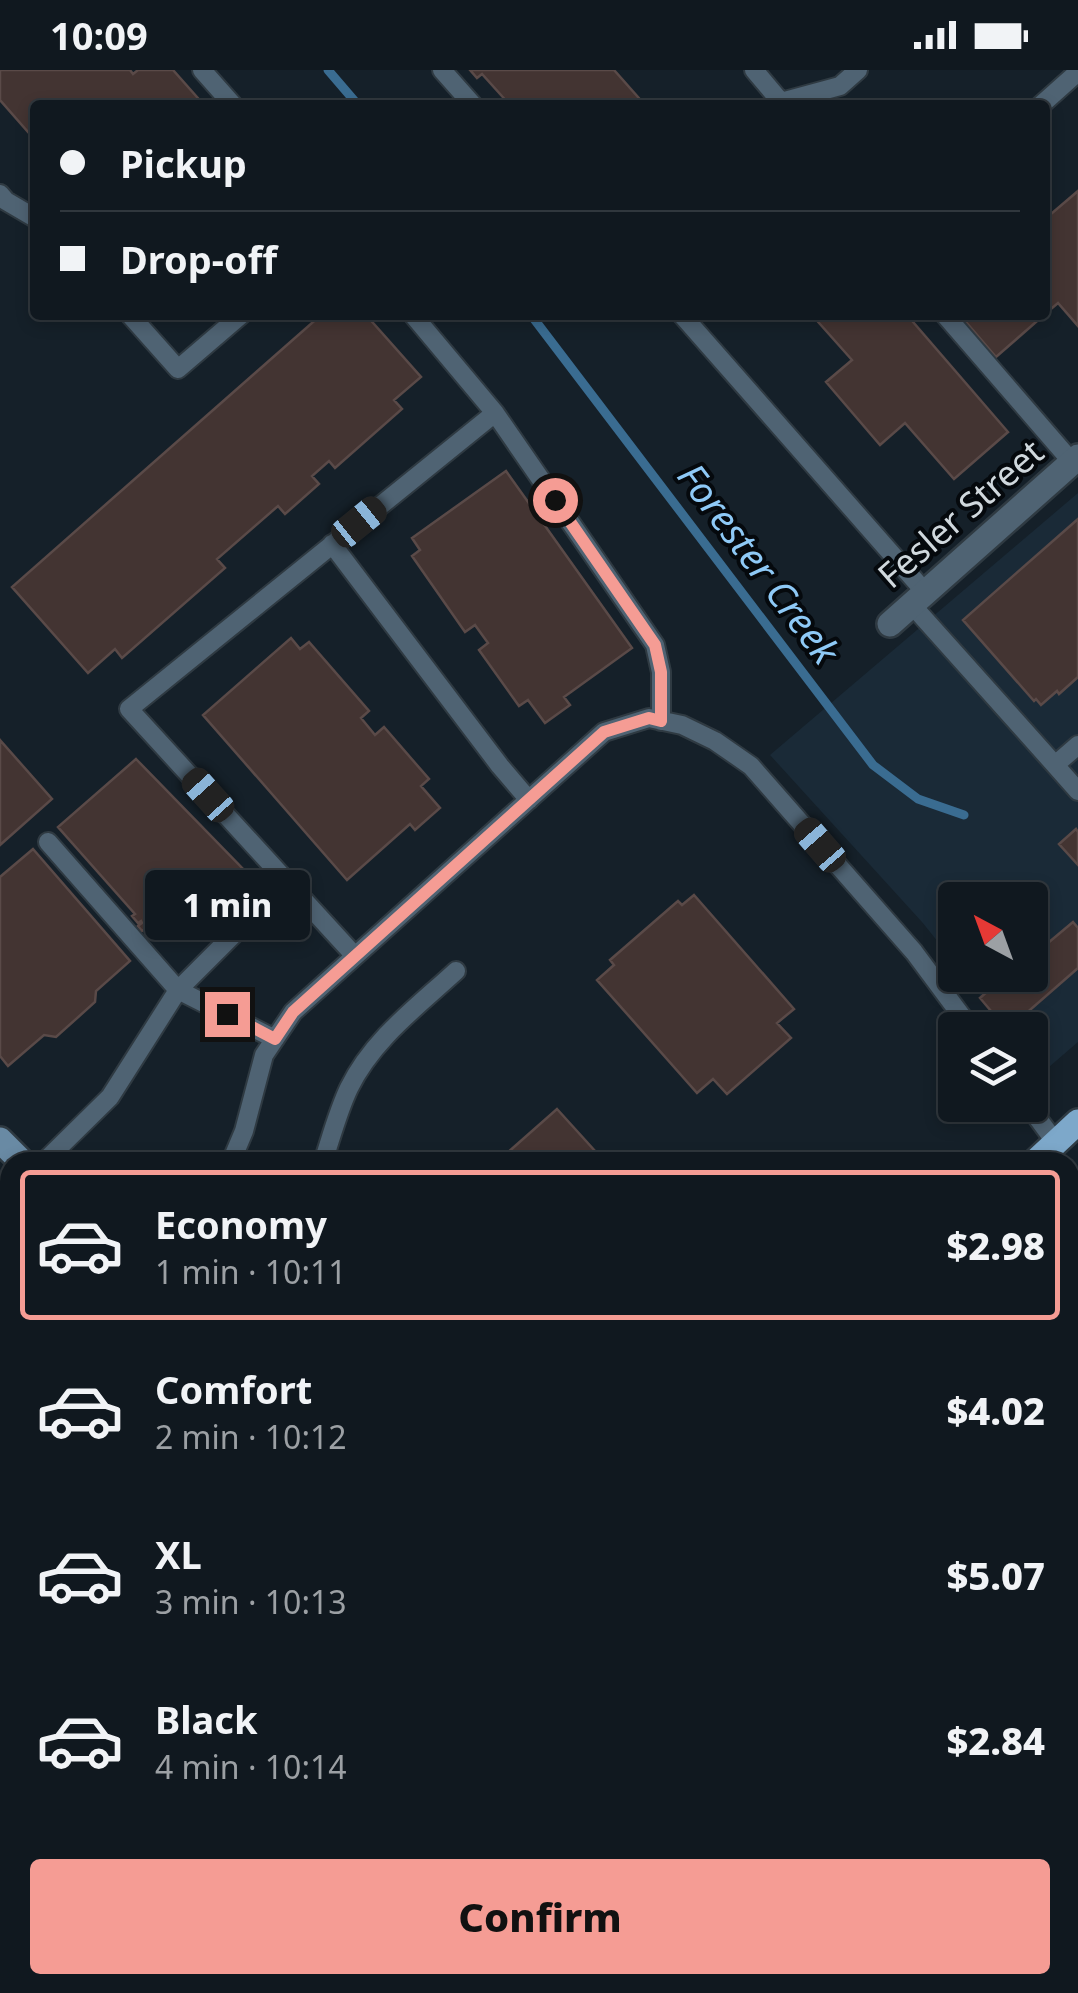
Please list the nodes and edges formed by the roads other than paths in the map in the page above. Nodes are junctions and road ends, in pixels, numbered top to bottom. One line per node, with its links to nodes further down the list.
1 (202, 70): 6 (lane)
2 (442, 70): 7 (lane)
3 (754, 70): 8 (lane)
4 (858, 70): 9 (lane)
5 (1078, 72): 10 (lane)
6 (229, 100)
7 (469, 100)
8 (779, 100)
9 (788, 100)
10 (1047, 100)
11 (0, 194): 12 (lane)
12 (30, 215)
13 (134, 320): 14 (lane)
14 (234, 320)
15 (418, 320): 18 (lane)
16 (686, 320): 21 (lane)
17 (949, 320): 19 (lane)
18 (495, 413): 20 (lane); 23 (lane)
19 (1075, 460): 21 (street, Fesler Street)
20 (332, 544): 27 (lane); 29 (lane)
21 (918, 598): 22 (street, Fesler Street); 25 (lane)
22 (890, 624)
23 (661, 721): 27 (lane); 33 (lane)
24 (1078, 745): 25 (lane)
25 (1055, 765): 26 (lane)
26 (1078, 791)
27 (529, 800): 30 (lane)
28 (48, 842): 32 (lane)
29 (286, 881): 30 (lane); 32 (lane)
30 (355, 956): 34 (lane)
31 (456, 972): 40 (lane)
32 (178, 990): 34 (lane); 38 (lane)
33 (959, 1012)
34 (275, 1039): 39 (lane)
35 (1041, 1122): 37 (lane)
36 (1078, 1122): 37 (main road)
37 (1056, 1143): 41 (main road)
38 (54, 1152)
39 (235, 1152)
40 (327, 1152)
41 (1046, 1152)

